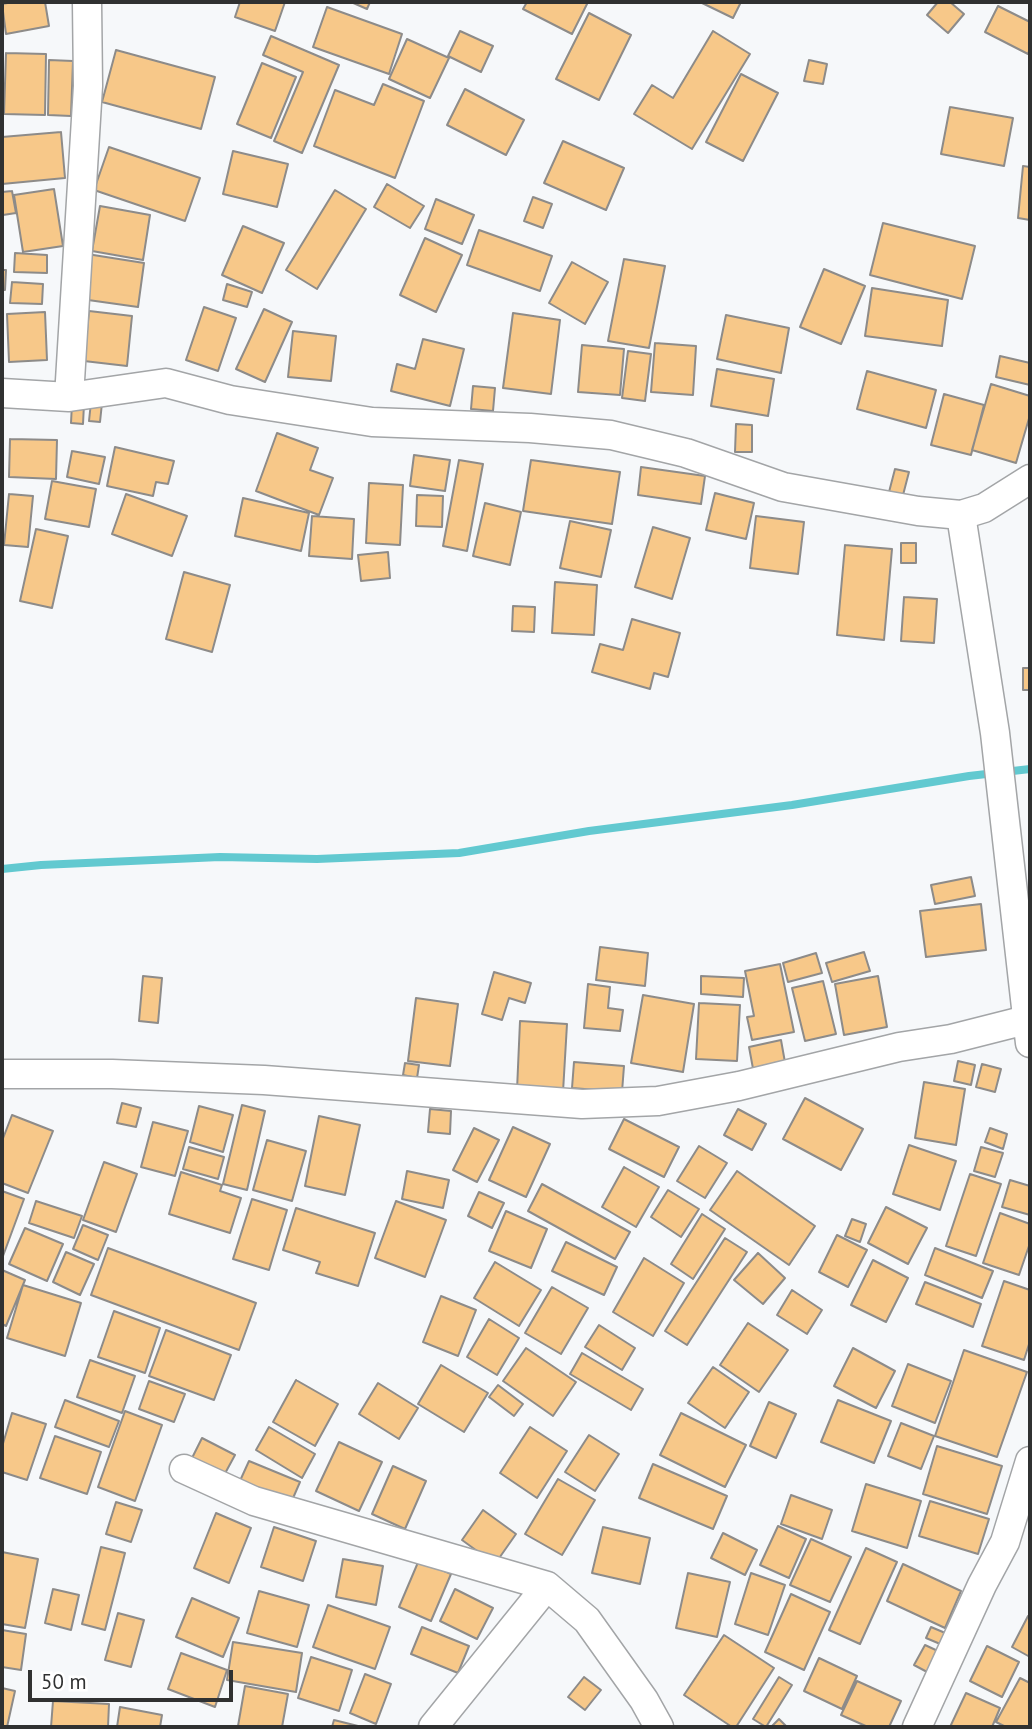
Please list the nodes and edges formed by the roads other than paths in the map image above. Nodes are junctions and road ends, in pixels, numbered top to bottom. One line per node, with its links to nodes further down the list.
1 (87, 2): 3 (street)
2 (2, 393): 3 (street)
3 (69, 397): 5 (street)
4 (1030, 479): 5 (street)
5 (961, 515): 6 (street)
6 (1028, 1031): 7 (street)
7 (2, 1074)
8 (1030, 1461): 13 (street)
9 (184, 1469): 10 (street)
10 (547, 1586): 11 (street); 12 (street)
11 (433, 1727)
12 (659, 1727)
13 (917, 1727)

